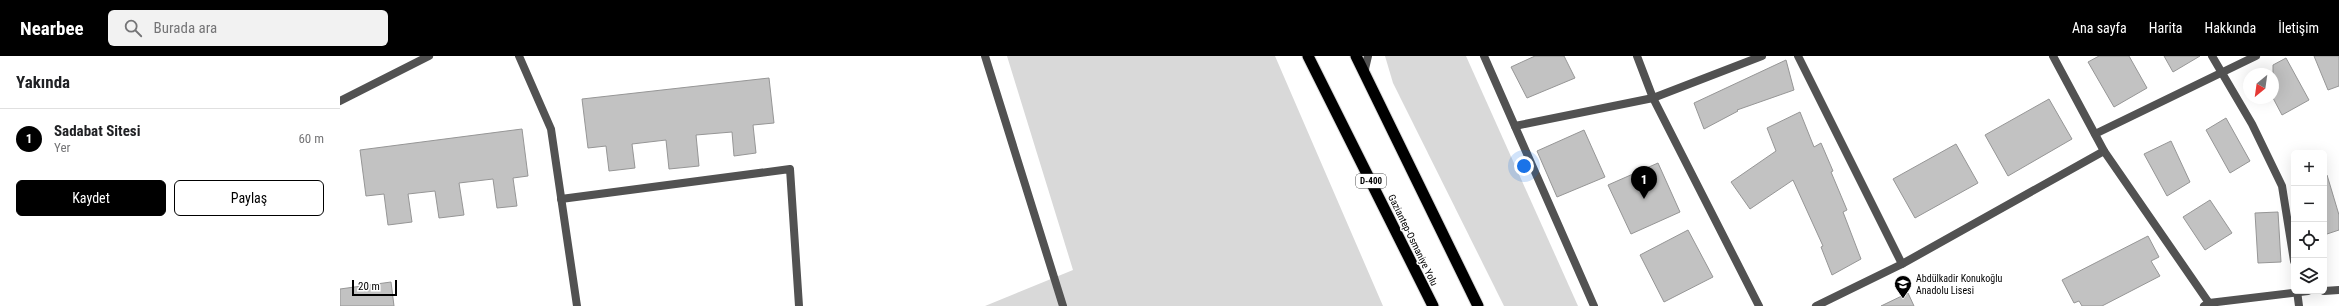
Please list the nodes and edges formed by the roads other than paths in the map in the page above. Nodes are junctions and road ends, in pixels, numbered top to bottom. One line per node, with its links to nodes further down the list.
1 (429, 56): 17 (street)
2 (519, 56): 21 (street)
3 (984, 56): 31 (street)
4 (1308, 56): 32 (highway, Gaziantep-Osmaniye Yolu / D-400)
5 (1356, 56): 14 (highway)
6 (1368, 56): 14 (street)
7 (1484, 56): 18 (street)
8 (1637, 56): 16 (street)
9 (1762, 56): 16 (street)
10 (1798, 56): 23 (street)
11 (2053, 56): 19 (street)
12 (2212, 56): 15 (street)
13 (2256, 56): 15 (street)
14 (1364, 72): 33 (highway)
15 (2221, 73): 19 (street); 22 (street)
16 (1653, 98): 18 (street); 35 (street)
17 (340, 101)
18 (1515, 126): 34 (street)
19 (2095, 134): 20 (street)
20 (2104, 151): 23 (street); 28 (street)
21 (561, 199): 29 (street); 30 (street)
22 (2294, 258)
23 (1902, 264): 36 (street)
24 (2339, 290): 25 (street)
25 (2327, 291)
26 (2291, 292): 28 (street)
27 (2297, 294): 37 (street)
28 (2206, 305)
29 (577, 306)
30 (799, 306)
31 (1063, 306)
32 (1433, 306)
33 (1478, 306)
34 (1594, 306)
35 (1759, 306)
36 (1816, 306)
37 (2299, 306)

